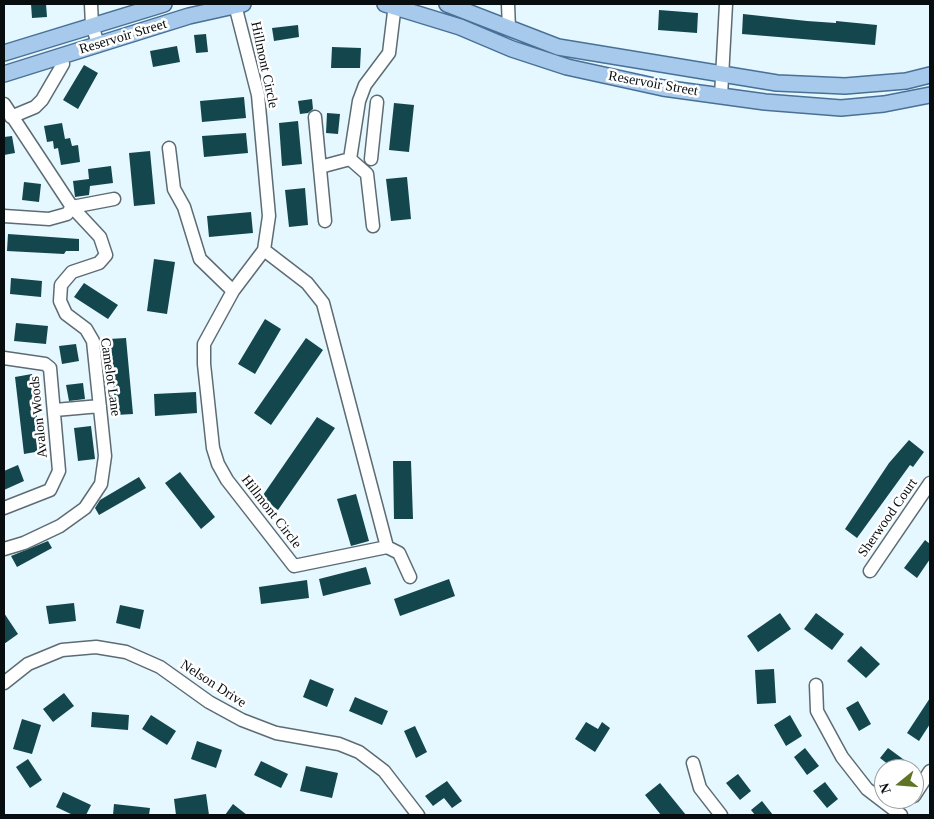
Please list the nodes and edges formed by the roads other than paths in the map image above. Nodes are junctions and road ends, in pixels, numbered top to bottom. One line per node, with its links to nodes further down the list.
1 (91, 4): 8 (street)
2 (164, 4): 8 (main road, Reservoir Street)
3 (239, 4): 10 (main road, Reservoir Street); 32 (street, Hillmont Circle)
4 (447, 4): 9 (main road, Reservoir Street)
5 (508, 4): 9 (street)
6 (726, 4): 14 (street)
7 (392, 5): 17 (main road, Reservoir Street); 21 (street)
8 (92, 26): 10 (street); 11 (main road, Reservoir Street)
9 (509, 29): 14 (main road, Reservoir Street)
10 (98, 44): 13 (main road, Reservoir Street)
11 (4, 53)
12 (63, 64): 19 (street)
13 (4, 74)
14 (721, 74): 15 (main road, Reservoir Street); 17 (street)
15 (930, 75)
16 (930, 95): 17 (main road, Reservoir Street)
17 (721, 96)
18 (377, 102): 22 (street)
19 (6, 111): 28 (street, Camelot Lane)
20 (315, 117): 26 (street)
21 (356, 123): 22 (street); 24 (street)
22 (374, 127): 25 (street)
23 (169, 148): 33 (street)
24 (350, 159): 26 (street); 31 (street)
25 (371, 159)
26 (320, 167): 30 (street)
27 (114, 199): 28 (street)
28 (72, 207): 29 (street); 35 (street, Camelot Lane)
29 (4, 216)
30 (325, 221)
31 (373, 226)
32 (264, 250): 33 (street, Hillmont Circle); 39 (street)
33 (233, 291): 39 (street, Hillmont Circle)
34 (4, 358): 36 (street, Avalon Woods)
35 (100, 406): 36 (street); 40 (street, Camelot Lane)
36 (55, 410): 38 (street, Avalon Woods)
37 (930, 483): 41 (street, Sherwood Court)
38 (4, 508)
39 (387, 547): 42 (street)
40 (4, 549)
41 (870, 570)
42 (410, 577)
43 (4, 683): 46 (street, Nelson Drive)
44 (816, 685): 48 (street)
45 (693, 763): 47 (street)
46 (418, 815)
47 (720, 815)
48 (902, 815)

